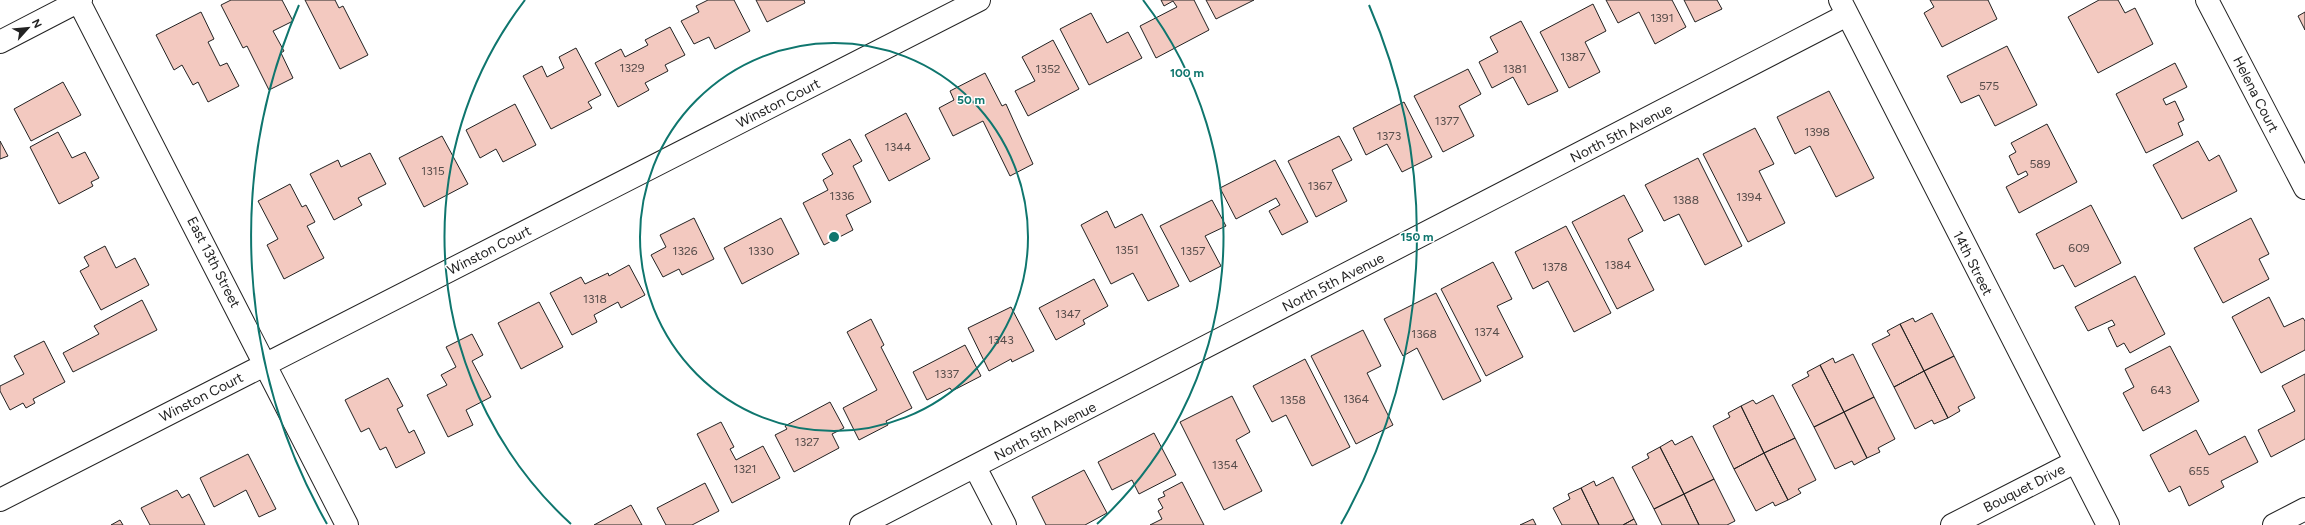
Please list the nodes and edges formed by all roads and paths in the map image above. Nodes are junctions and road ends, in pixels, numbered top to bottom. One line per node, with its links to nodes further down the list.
1 (79, 0): 5 (street); 7 (street, East 13th Street)
2 (979, 0): 7 (street, Winston Court)
3 (2208, 0): 6 (street, Helena Court)
4 (1843, 8): 8 (street, 14th Street); 9 (street, North 5th Avenue)
5 (0, 42)
6 (2305, 188)
7 (266, 364): 10 (street, Winston Court); 12 (street, East 13th Street)
8 (2076, 462): 15 (street, Bouquet Drive); 16 (street, 14th Street)
9 (976, 467): 13 (street, North 5th Avenue); 14 (street)
10 (0, 500)
11 (2305, 509): 17 (street)
12 (348, 525)
13 (861, 525)
14 (1005, 525)
15 (1952, 525)
16 (2108, 525)
17 (2274, 525)

